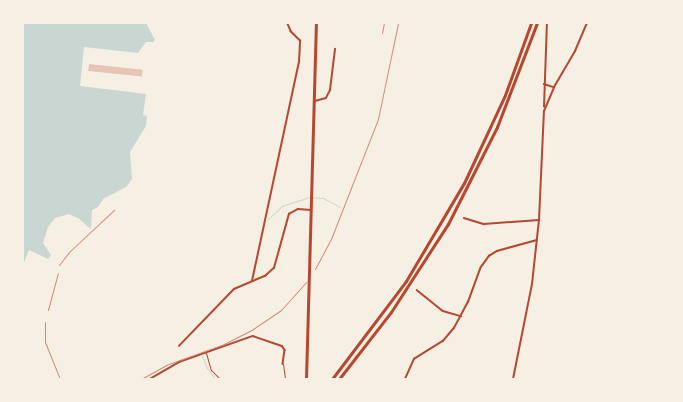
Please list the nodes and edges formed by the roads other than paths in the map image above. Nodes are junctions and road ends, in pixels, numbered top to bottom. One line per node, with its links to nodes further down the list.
1 (287, 23): 16 (street)
2 (316, 23): 10 (main road)
3 (530, 23): 26 (highway)
4 (537, 23): 27 (highway)
5 (547, 23): 8 (street)
6 (587, 23): 9 (street)
7 (335, 49): 10 (street)
8 (544, 84): 9 (street); 11 (street)
9 (554, 86): 11 (street)
10 (314, 101): 12 (main road)
11 (544, 107): 14 (street)
12 (312, 210): 16 (street); 25 (main road)
13 (464, 218): 14 (street)
14 (539, 220): 15 (street)
15 (537, 240): 18 (street); 29 (street)
16 (252, 281): 19 (street)
17 (417, 290): 18 (street)
18 (461, 316): 28 (street)
19 (179, 346)
20 (206, 353): 21 (street); 22 (street); 23 (lane)
21 (283, 364): 24 (lane)
22 (150, 379)
23 (220, 379)
24 (285, 379)
25 (306, 379)
26 (332, 379)
27 (339, 379)
28 (405, 379)
29 (513, 379)

